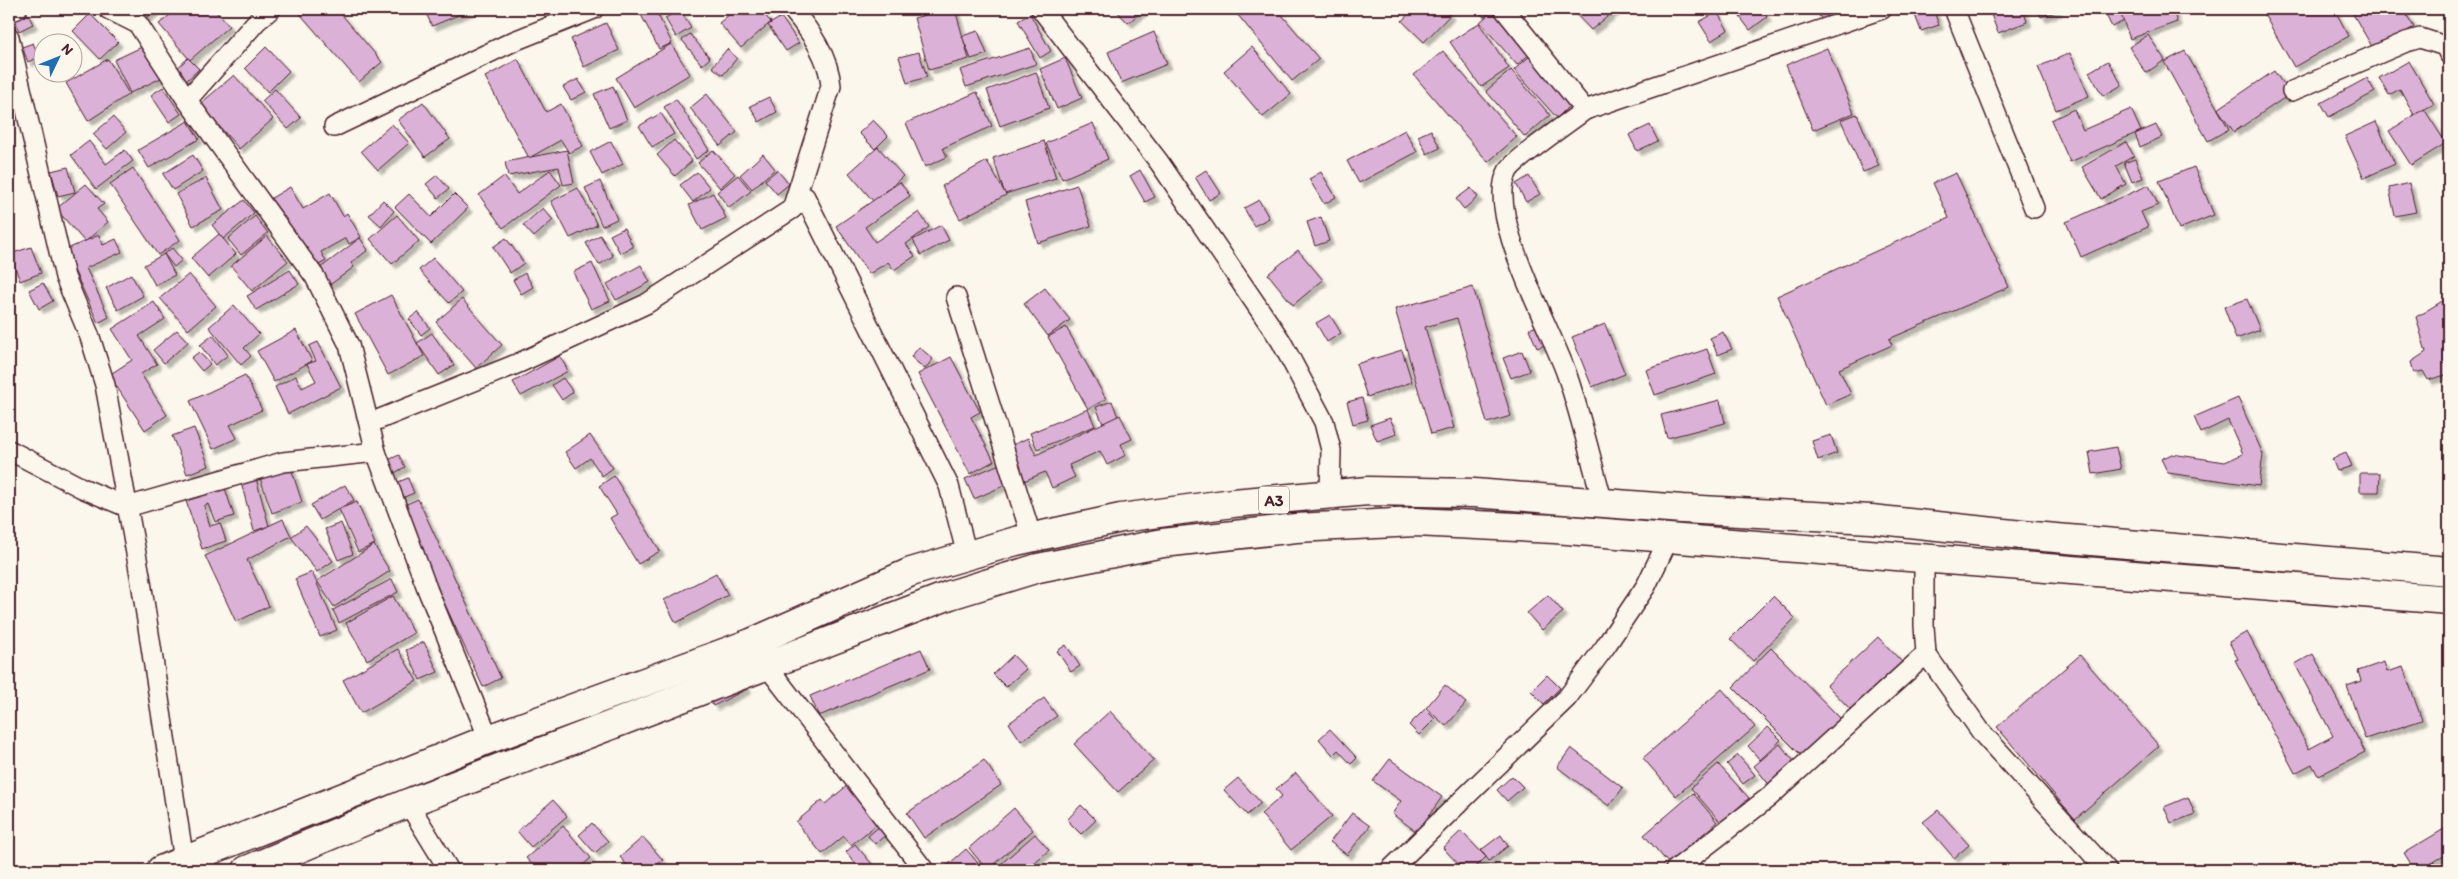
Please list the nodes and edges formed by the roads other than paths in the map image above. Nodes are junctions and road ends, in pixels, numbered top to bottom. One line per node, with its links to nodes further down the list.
1 (17, 9): 10 (street)
2 (108, 9): 14 (street)
3 (271, 9): 14 (street)
4 (594, 9): 16 (street)
5 (792, 9): 18 (street)
6 (1041, 9): 23 (street)
7 (1504, 9): 15 (street)
8 (1882, 9): 15 (street)
9 (1954, 9): 17 (street)
10 (9, 12)
11 (9, 37): 25 (street)
12 (2449, 54): 13 (street)
13 (2292, 91)
14 (187, 100): 20 (street)
15 (1585, 110): 24 (street)
16 (334, 127)
17 (2034, 208)
18 (792, 209): 20 (street); 28 (street)
19 (956, 297): 26 (street)
20 (370, 423): 22 (street)
21 (9, 450): 25 (street)
22 (376, 452): 25 (street); 34 (street)
23 (1330, 494): 24 (highway, A3); 26 (highway, A3)
24 (1603, 503): 30 (highway, A3)
25 (127, 507): 36 (street)
26 (1032, 538): 28 (highway, A3)
27 (1669, 538): 29 (highway, A3); 33 (highway, A3); 40 (street)
28 (968, 555): 34 (highway, A3)
29 (1924, 558): 31 (highway, A3); 32 (street)
30 (2449, 571)
31 (2449, 600)
32 (1926, 654): 41 (street); 42 (street)
33 (768, 666): 35 (highway, A3); 39 (street)
34 (489, 739): 36 (highway, A3)
35 (408, 803): 37 (highway, A3); 38 (street)
36 (173, 866)
37 (246, 870)
38 (450, 870)
39 (924, 870)
40 (1390, 870)
41 (1675, 870)
42 (2107, 870)

